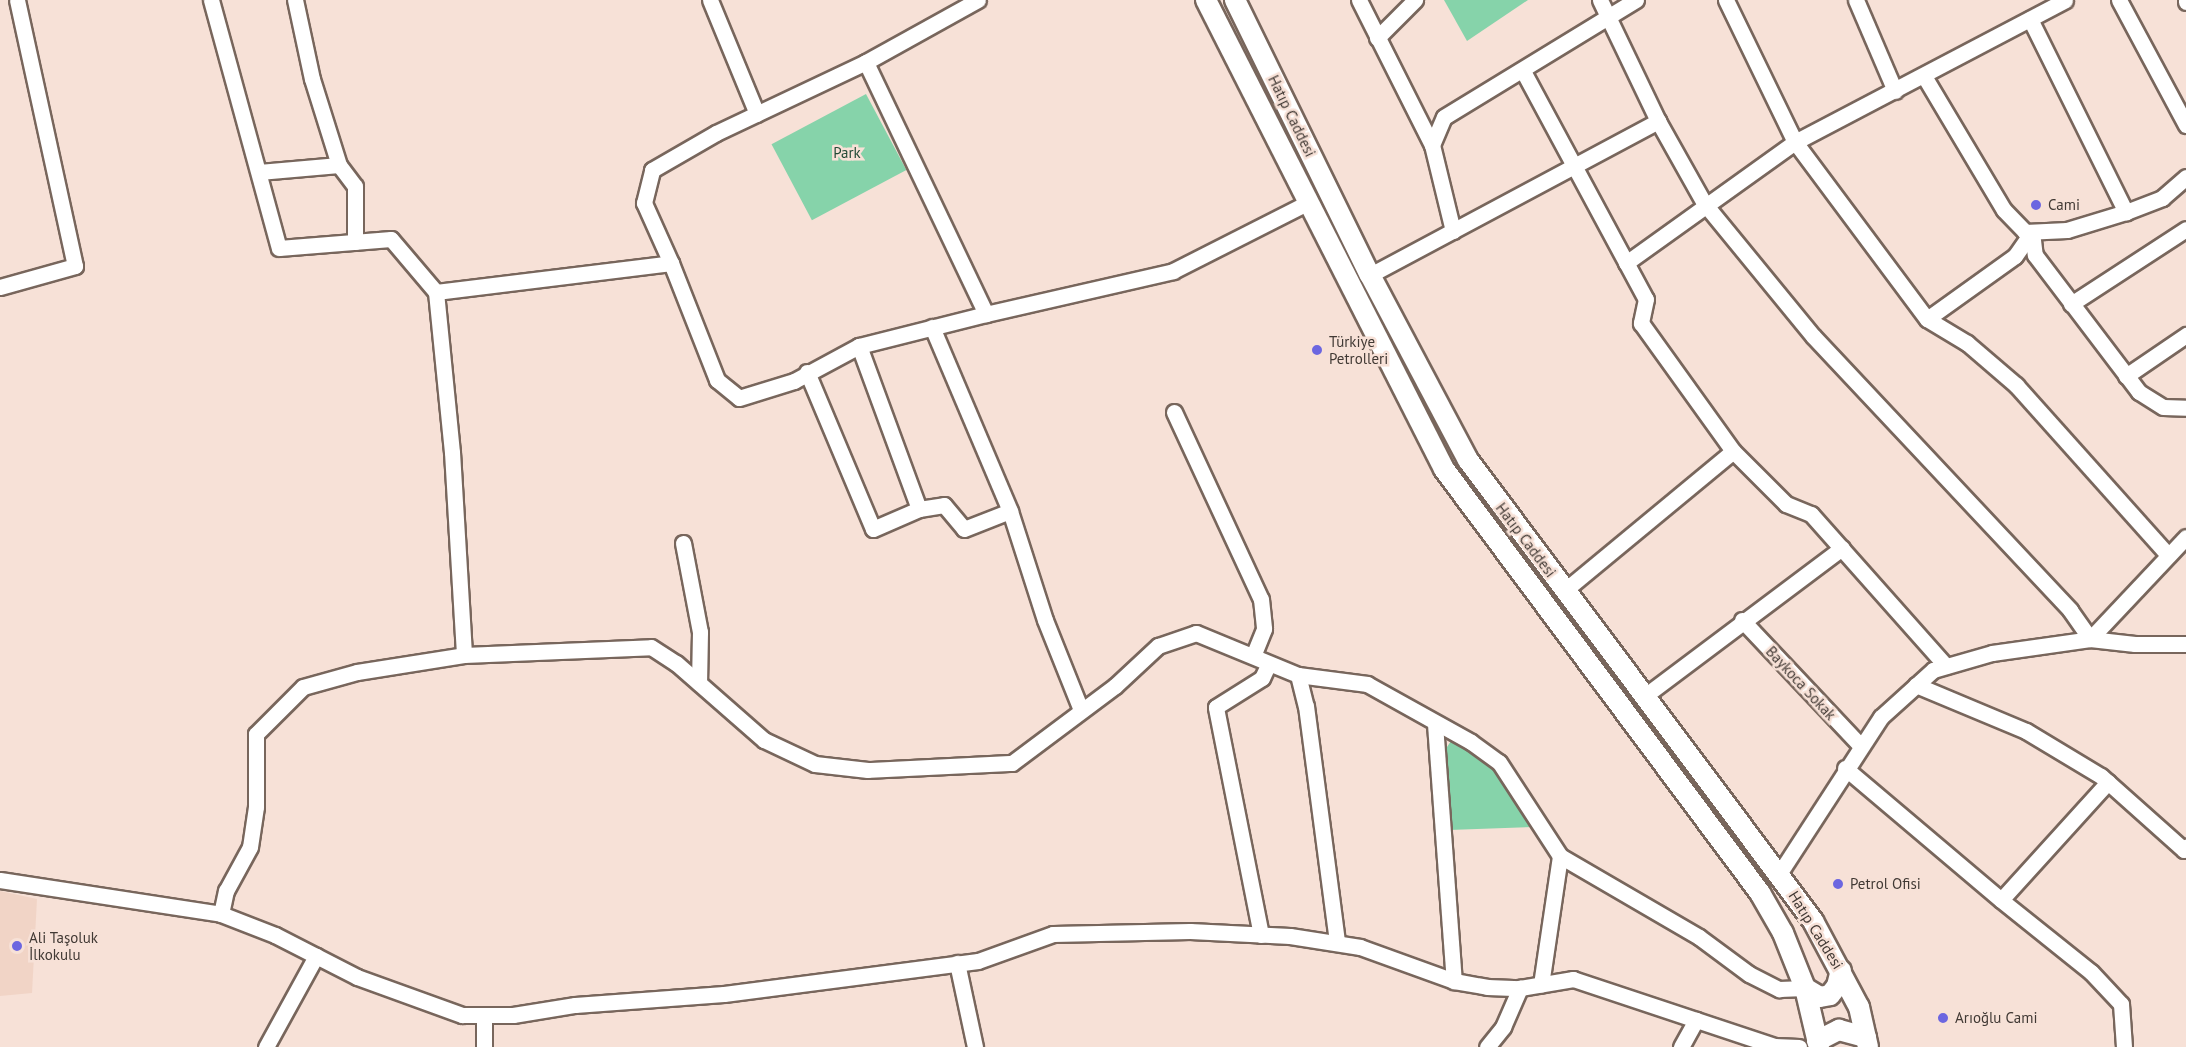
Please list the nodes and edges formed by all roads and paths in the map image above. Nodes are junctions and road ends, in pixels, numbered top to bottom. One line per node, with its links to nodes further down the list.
1 (16, 0): 42 (street)
2 (212, 0): 30 (street)
3 (295, 0): 28 (street)
4 (710, 0): 23 (street)
5 (978, 0): 19 (street)
6 (1206, 0): 32 (main road, Hatıp Caddesi)
7 (1235, 0): 41 (main road, Hatıp Caddesi)
8 (1359, 0): 18 (street)
9 (1415, 0): 18 (street)
10 (1600, 0): 16 (street)
11 (1636, 0): 16 (street)
12 (1726, 0): 26 (street)
13 (1856, 0): 22 (street)
14 (2065, 0): 17 (street)
15 (2119, 0): 25 (street)
16 (1610, 16): 20 (street); 24 (street)
17 (2030, 19): 21 (street); 34 (street)
18 (1377, 38): 27 (street)
19 (866, 62): 23 (street); 45 (street)
20 (1523, 71): 27 (street); 29 (street)
21 (1924, 76): 22 (street); 37 (street)
22 (1896, 91): 26 (street)
23 (757, 114): 39 (street)
24 (1658, 121): 29 (street); 33 (street)
25 (2186, 125)
26 (1795, 142): 33 (street); 46 (street)
27 (1432, 145): 36 (street)
28 (339, 165): 30 (street); 38 (street)
29 (1576, 168): 36 (street); 40 (street)
30 (259, 172): 38 (street)
31 (2186, 177): 34 (street)
32 (1309, 202): 45 (street); 92 (main road, Hatıp Caddesi)
33 (1704, 203): 40 (street); 63 (street)
34 (2126, 212): 37 (street)
35 (2186, 229): 44 (street)
36 (1453, 231): 41 (street)
37 (2032, 232): 44 (street); 46 (street)
38 (355, 242): 43 (street)
39 (671, 263): 43 (street); 50 (street)
40 (1626, 263): 54 (street)
41 (1371, 275): 61 (main road, Hatıp Caddesi)
42 (0, 287)
43 (436, 292): 65 (street)
44 (2071, 304): 51 (street)
45 (986, 314): 47 (street)
46 (1927, 319): 60 (street)
47 (932, 327): 49 (street); 56 (street)
48 (2186, 335): 51 (street)
49 (859, 346): 50 (street); 55 (street)
50 (807, 372): 55 (street)
51 (2126, 376): 52 (street)
52 (2186, 408)
53 (1174, 412): 66 (street)
54 (1733, 451): 59 (street); 61 (street)
55 (918, 509): 56 (street)
56 (1010, 511): 73 (street)
57 (2186, 537): 60 (street)
58 (683, 543): 70 (street)
59 (1842, 548): 62 (street); 68 (street)
60 (2167, 554): 63 (street)
61 (1564, 591): 72 (main road, Hatıp Caddesi)
62 (1742, 620): 72 (street); 75 (street, Baykoca Sokak)
63 (2090, 639): 64 (street); 68 (street)
64 (2186, 644)
65 (464, 655): 70 (street); 83 (street)
66 (1253, 656): 67 (street); 73 (street)
67 (1268, 665): 69 (street); 84 (street)
68 (1946, 666): 71 (street)
69 (1298, 675): 74 (street); 85 (street)
70 (699, 683): 73 (street)
71 (1916, 685): 75 (street); 77 (street)
72 (1646, 695): 80 (main road, Hatıp Caddesi)
73 (1081, 710)
74 (1435, 724): 79 (street); 89 (street)
75 (1860, 745): 76 (street)
76 (1845, 768): 80 (street); 82 (street)
77 (2108, 782): 78 (street); 82 (street)
78 (2185, 851)
79 (1560, 856): 90 (street); 92 (street)
80 (1779, 874): 88 (main road, Hatıp Caddesi)
81 (0, 879): 83 (street)
82 (2001, 900): 102 (street)
83 (221, 914): 86 (street)
84 (1261, 935): 85 (street); 87 (street)
85 (1336, 943): 89 (street)
86 (316, 956): 93 (street); 97 (street)
87 (957, 963): 93 (street); 99 (street)
88 (1841, 970): 92 (main road); 95 (main road, Hatıp Caddesi)
89 (1454, 981): 91 (street)
90 (1541, 985): 91 (street); 94 (street)
91 (1520, 988): 100 (street)
92 (1804, 988): 96 (main road, Hatıp Caddesi)
93 (484, 1015): 98 (street)
94 (1696, 1020): 96 (street); 101 (street)
95 (1870, 1044): 96 (main road)
96 (1812, 1045)
97 (266, 1047)
98 (484, 1047)
99 (975, 1047)
100 (1487, 1047)
101 (1681, 1047)
102 (2124, 1047)

